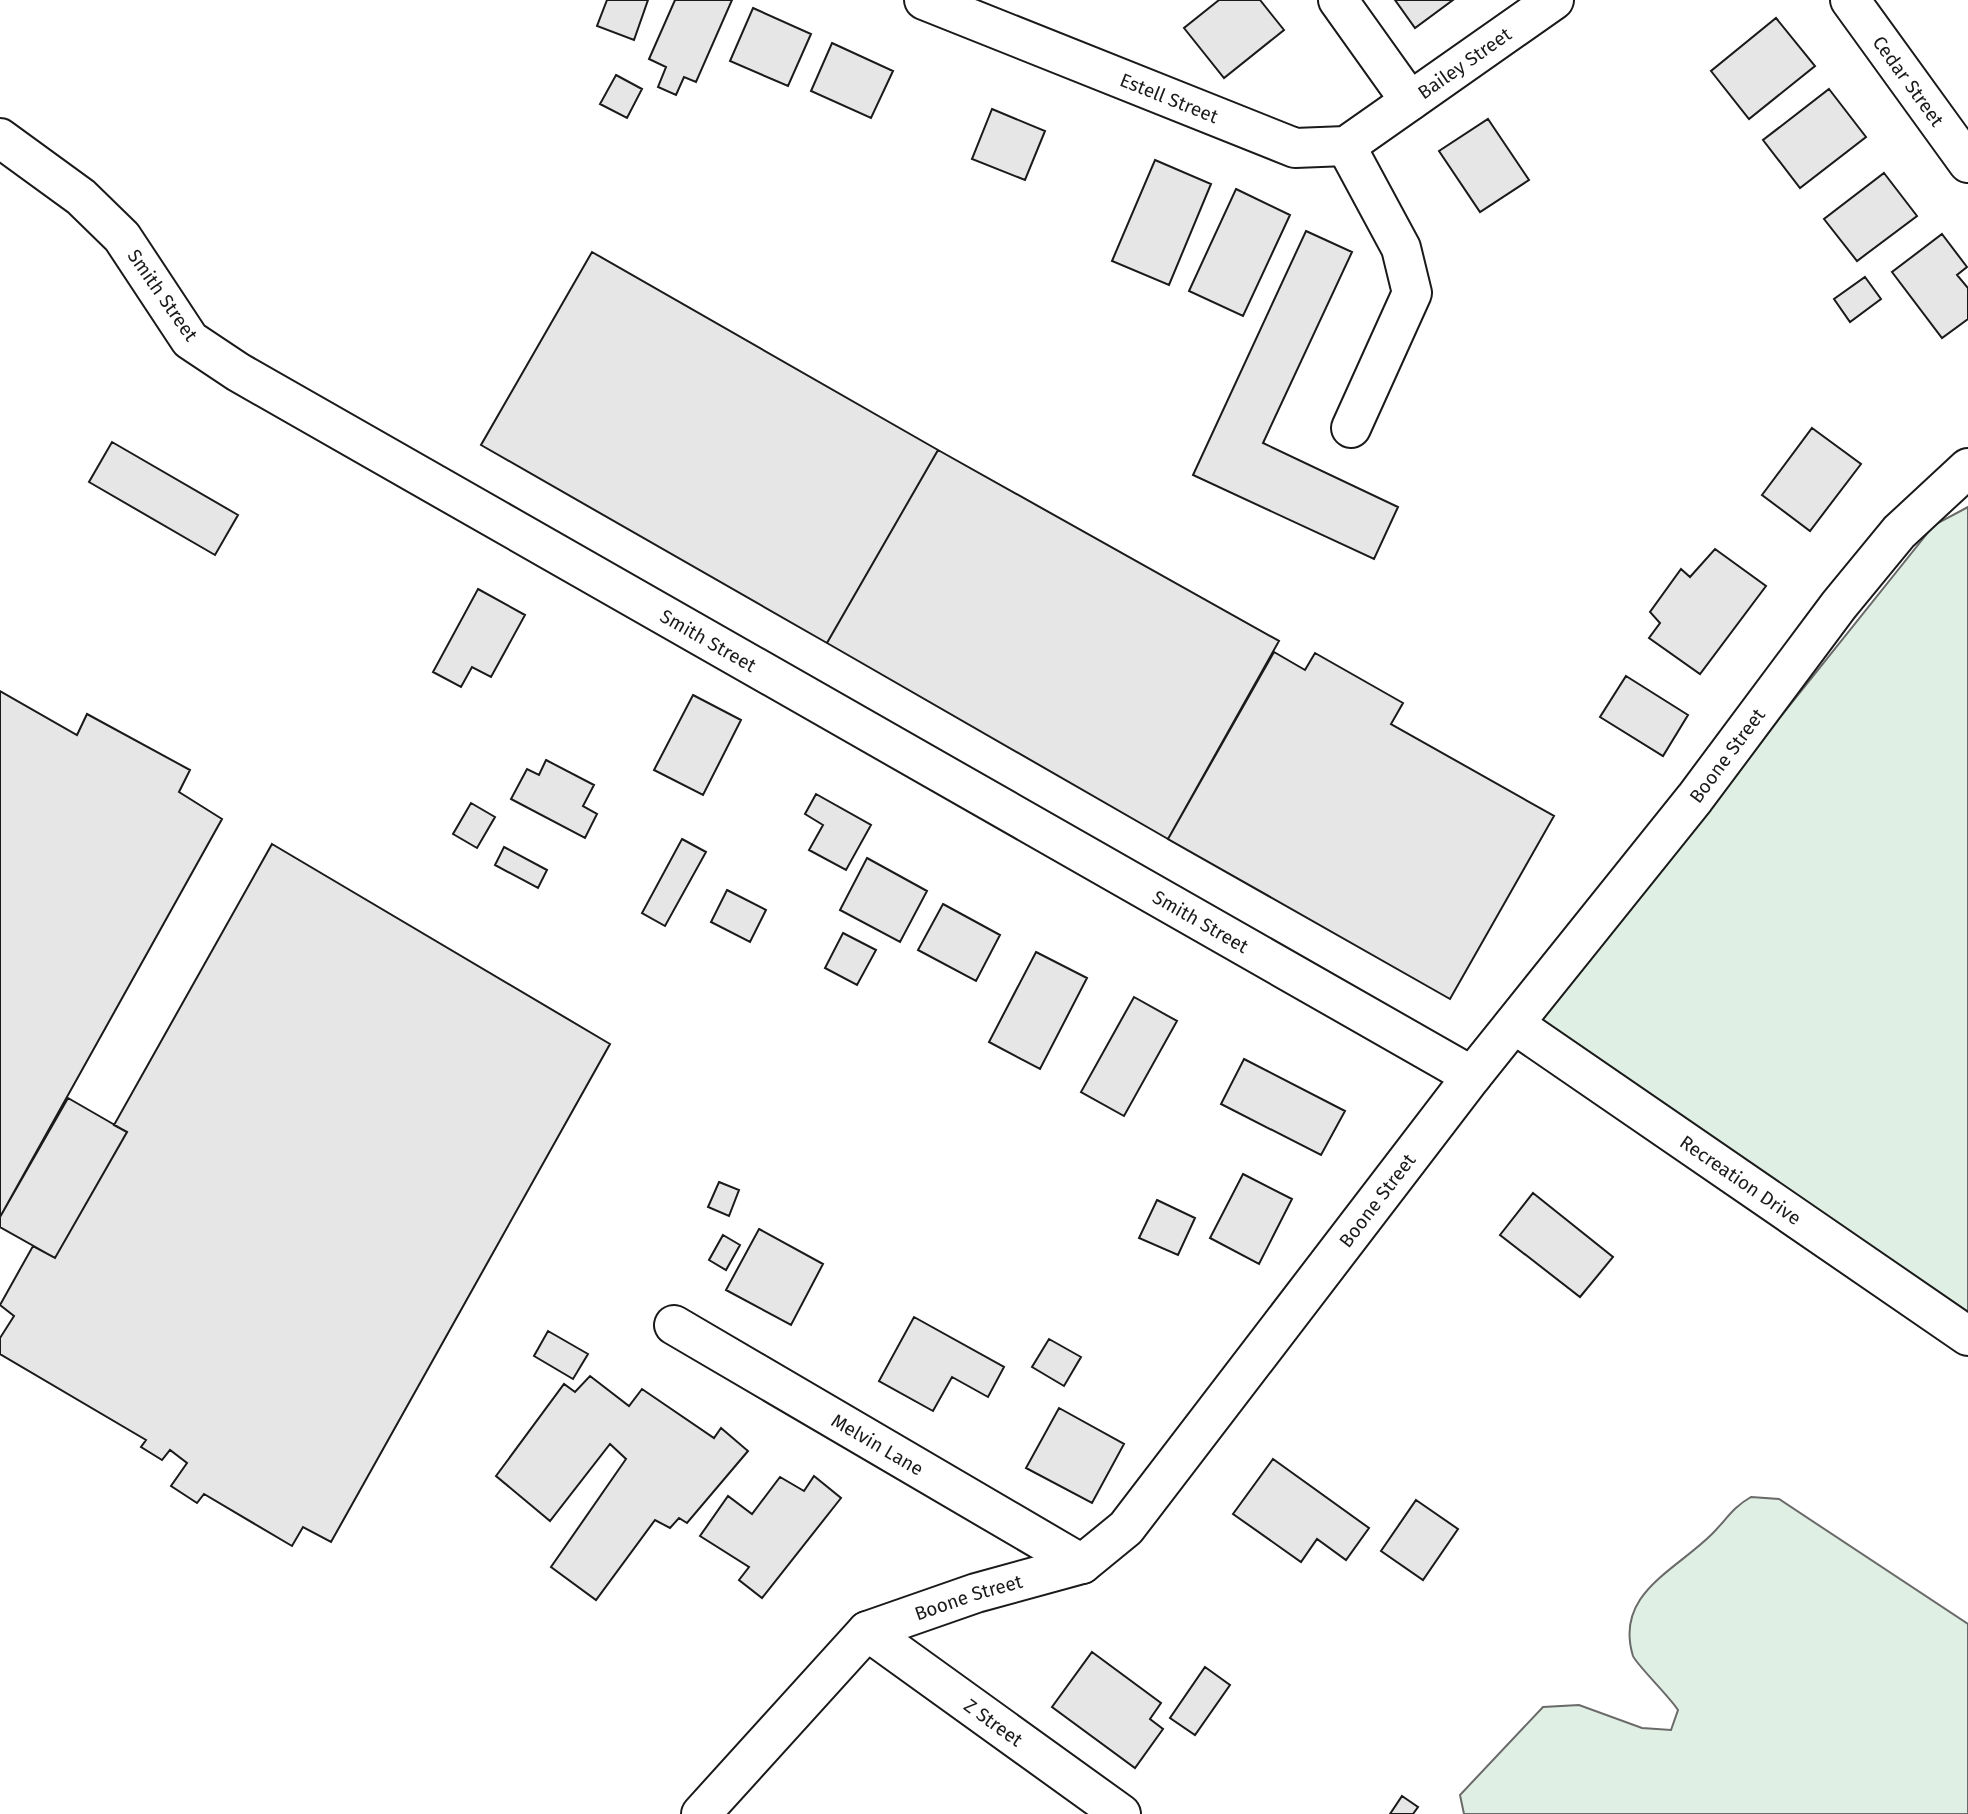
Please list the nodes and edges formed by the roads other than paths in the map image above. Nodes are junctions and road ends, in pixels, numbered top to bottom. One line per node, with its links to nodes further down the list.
1 (924, 0): 7 (street, Estell Street)
2 (1338, 0): 5 (street)
3 (1554, 0): 5 (street, Bailey Street)
4 (1850, 0): 8 (street, Cedar Street)
5 (1410, 101): 7 (street)
6 (0, 138): 12 (street, Smith Street)
7 (1346, 146): 9 (street)
8 (1968, 163)
9 (1351, 428)
10 (1968, 468): 11 (street, Boone Street)
11 (1514, 1024): 12 (street, Boone Street); 14 (street, Recreation Drive)
12 (1472, 1076): 15 (street, Boone Street)
13 (674, 1325): 15 (street, Melvin Lane)
14 (1968, 1336)
15 (1082, 1564): 16 (street, Boone Street)
16 (867, 1631): 17 (street, Boone Street); 18 (street, Z Street)
17 (701, 1814)
18 (1122, 1814)

